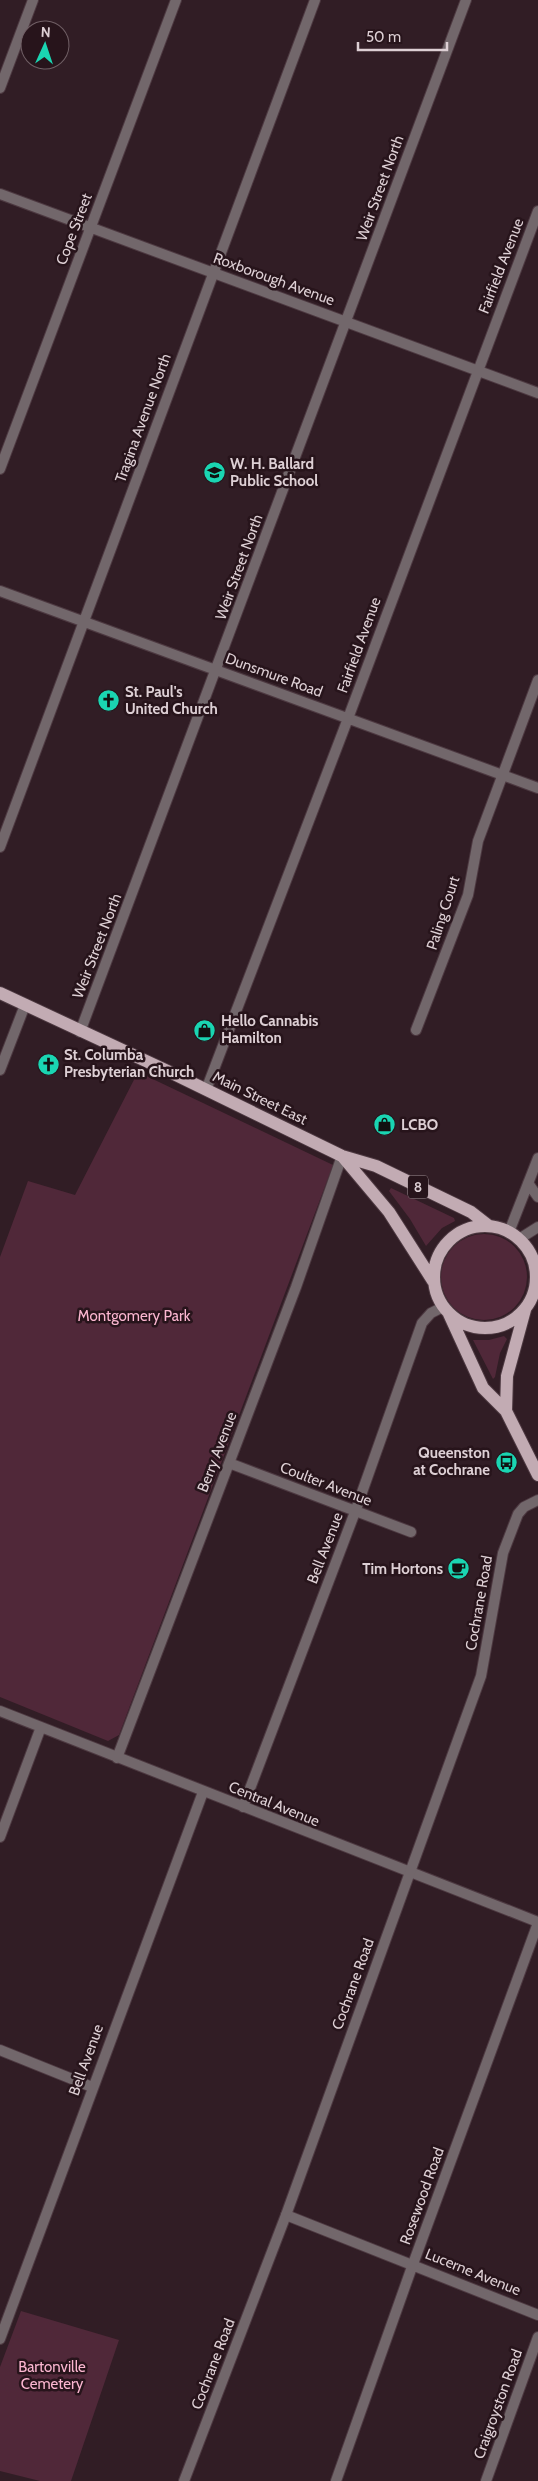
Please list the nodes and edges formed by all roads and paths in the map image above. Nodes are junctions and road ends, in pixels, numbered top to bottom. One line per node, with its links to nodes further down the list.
1 (33, 0): 5 (street)
2 (176, 0): 8 (street, Cope Street)
3 (315, 0): 9 (street, Tragina Avenue North)
4 (466, 0): 10 (street, Weir Street North)
5 (0, 88)
6 (0, 194): 8 (street, Roxborough Avenue)
7 (538, 211): 11 (street, Fairfield Avenue)
8 (91, 228): 9 (street, Roxborough Avenue); 13 (street, Cope Street)
9 (213, 273): 10 (street, Roxborough Avenue); 15 (street, Tragina Avenue North)
10 (346, 322): 11 (street, Roxborough Avenue); 16 (street, Weir Street North)
11 (478, 370): 12 (street, Roxborough Avenue); 18 (street, Fairfield Avenue)
12 (538, 394)
13 (0, 469)
14 (0, 591): 15 (street, Dunsmure Road)
15 (84, 622): 16 (street, Dunsmure Road); 21 (street, Tragina Avenue North)
16 (217, 670): 18 (street, Dunsmure Road); 25 (street, Weir Street North)
17 (538, 680): 19 (street, Paling Court)
18 (348, 718): 19 (street, Dunsmure Road); 27 (street, Fairfield Avenue)
19 (502, 774): 20 (street, Dunsmure Road); 24 (street, Paling Court)
20 (538, 788)
21 (0, 847)
22 (0, 993): 23 (main road, Main Street East / 8)
23 (25, 1005): 25 (main road, Main Street East / 8); 26 (street)
24 (416, 1030)
25 (80, 1032): 27 (main road, Main Street East / 8)
26 (0, 1070)
27 (206, 1090): 28 (main road, Main Street East / 8)
28 (342, 1156): 32 (main road, Main Street East / 8); 35 (main road, Main Street East / 8); 40 (street, Berry Avenue)
29 (538, 1158): 30 (street)
30 (528, 1183): 31 (street); 34 (street)
31 (538, 1197)
32 (489, 1226): 34 (main road); 35 (main road)
33 (538, 1227): 34 (street)
34 (514, 1235): 36 (main road)
35 (433, 1281): 38 (main road)
36 (536, 1285): 37 (main road)
37 (526, 1307): 38 (main road); 39 (main road)
38 (446, 1310): 39 (main road); 43 (street, Bell Avenue)
39 (506, 1411): 41 (main road)
40 (229, 1463): 43 (street, Coulter Avenue); 47 (street, Berry Avenue)
41 (538, 1476)
42 (538, 1500): 51 (street, Cochrane Road)
43 (355, 1512): 44 (street, Coulter Avenue); 49 (street, Bell Avenue)
44 (412, 1532)
45 (0, 1711): 46 (street, Central Avenue)
46 (41, 1727): 47 (street, Central Avenue); 50 (street)
47 (118, 1758): 48 (street, Central Avenue)
48 (203, 1792): 49 (street, Central Avenue); 54 (street, Bell Avenue)
49 (243, 1807): 51 (street, Central Avenue)
50 (0, 1837)
51 (409, 1873): 52 (street, Central Avenue); 55 (street, Cochrane Road)
52 (538, 1923): 56 (street, Rosewood Road)
53 (0, 2050): 54 (street)
54 (92, 2087): 59 (street, Bell Avenue)
55 (286, 2215): 56 (street, Lucerne Avenue); 60 (street, Cochrane Road)
56 (413, 2264): 57 (street, Lucerne Avenue); 61 (street, Rosewood Road)
57 (538, 2315)
58 (538, 2337): 62 (street, Craigroyston Road)
59 (0, 2339)
60 (184, 2481)
61 (336, 2481)
62 (486, 2481)

